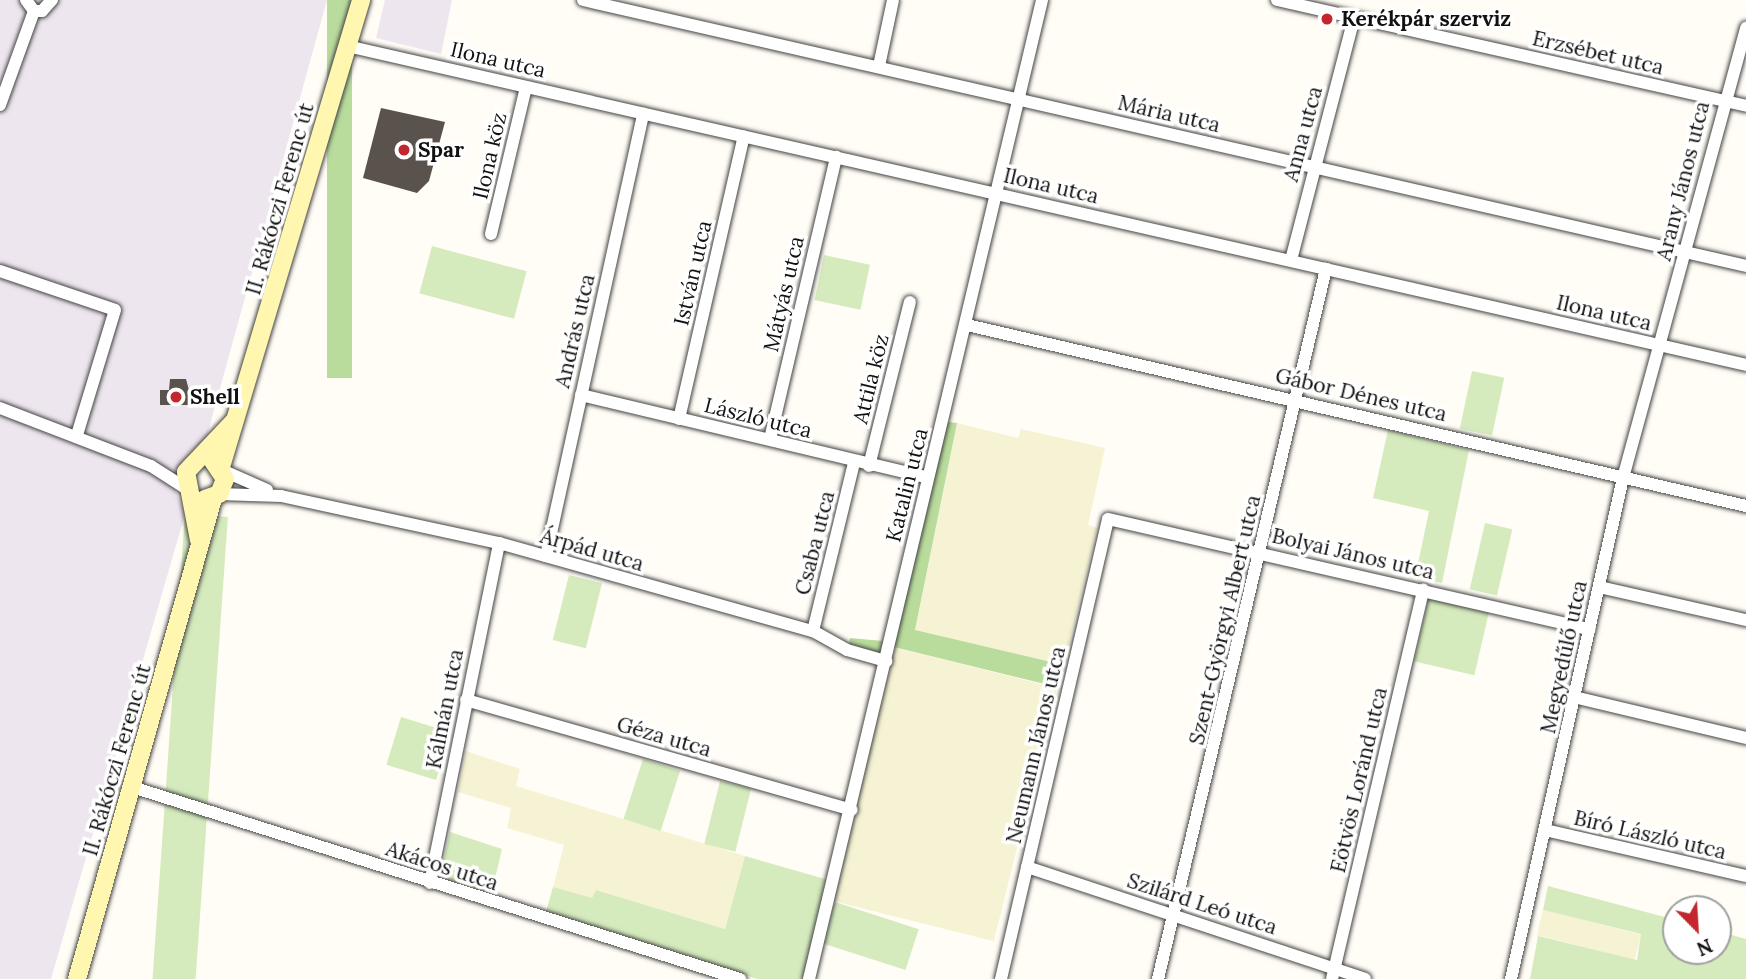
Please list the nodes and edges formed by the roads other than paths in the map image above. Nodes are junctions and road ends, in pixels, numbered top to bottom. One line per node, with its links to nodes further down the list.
1 (52, 0): 7 (street)
2 (361, 0): 10 (main road, II. Rákóczi Ferenc út)
3 (583, 0): 11 (street, Mária utca)
4 (893, 0): 11 (street)
5 (1042, 0): 13 (street, Katalin utca)
6 (1277, 0): 8 (street, Erzsébet utca)
7 (30, 5): 15 (street)
8 (1354, 18): 14 (street, Erzsébet utca); 20 (street, Anna utca)
9 (1746, 28): 14 (street, Arany János utca)
10 (347, 46): 12 (street, Ilona utca); 35 (main road, II. Rákóczi Ferenc út)
11 (879, 66): 13 (street, Mária utca)
12 (526, 87): 17 (street, Ilona utca); 22 (street, Ilona köz)
13 (1018, 99): 20 (street, Mária utca); 21 (street, Katalin utca)
14 (1723, 101): 16 (street, Erzsébet utca); 23 (street, Arany János utca)
15 (0, 105)
16 (1746, 106)
17 (643, 114): 18 (street, Ilona utca); 32 (street, András utca)
18 (744, 136): 19 (street, Ilona utca); 36 (street, István utca)
19 (836, 157): 21 (street, Ilona utca); 38 (street, Mátyás utca)
20 (1313, 168): 23 (street, Mária utca); 24 (street, Anna utca)
21 (997, 193): 24 (street, Ilona utca); 29 (street, Katalin utca)
22 (491, 234)
23 (1686, 253): 25 (street, Mária utca); 30 (street, Arany János utca)
24 (1291, 260): 26 (street, Ilona utca)
25 (1746, 266)
26 (1326, 269): 30 (street, Ilona utca); 33 (street, Szent-Györgyi Albert utca)
27 (0, 271): 37 (street)
28 (910, 302): 41 (street, Attila köz)
29 (967, 325): 33 (street, Gábor Dénes utca); 44 (street, Katalin utca)
30 (1661, 346): 31 (street, Ilona utca); 45 (street, Megyedűlő utca)
31 (1746, 365)
32 (580, 394): 36 (street, László utca); 54 (street, András utca)
33 (1297, 399): 45 (street, Gábor Dénes utca); 52 (street, Szent-Györgyi Albert utca)
34 (0, 408): 37 (street)
35 (242, 410): 39 (main road, II. Rákóczi Ferenc út); 43 (main road, II. Rákóczi Ferenc út)
36 (679, 419): 38 (street, László utca)
37 (77, 435): 42 (street)
38 (770, 439): 40 (street, László utca)
39 (194, 463): 42 (street); 43 (main road); 46 (main road, II. Rákóczi Ferenc út)
40 (854, 463): 41 (street, László utca); 59 (street, Csaba utca)
41 (869, 466): 44 (street, László utca)
42 (151, 467): 46 (street)
43 (223, 469): 47 (main road, II. Rákóczi Ferenc út); 48 (street, Árpád utca)
44 (926, 477): 60 (street, Katalin utca)
45 (1623, 478): 49 (street, Gábor Dénes utca); 55 (street, Megyedűlő utca)
46 (190, 492): 47 (main road); 53 (main road, II. Rákóczi Ferenc út)
47 (216, 496): 48 (street, Árpád utca); 53 (main road, II. Rákóczi Ferenc út)
48 (281, 496): 51 (street, Árpád utca)
49 (1746, 506)
50 (1108, 519): 52 (street, Bolyai János utca); 67 (street, Neumann János utca)
51 (499, 543): 54 (street, Árpád utca); 62 (street, Kálmán utca)
52 (1261, 552): 56 (street, Bolyai János utca); 70 (street, Szent-Györgyi Albert utca)
53 (200, 554): 64 (main road, II. Rákóczi Ferenc út)
54 (546, 556): 59 (street, Árpád utca)
55 (1599, 587): 57 (street); 58 (street, Megyedűlő utca)
56 (1423, 590): 58 (street, Bolyai János utca); 71 (street, Eötvös Loránd utca)
57 (1746, 620)
58 (1590, 629): 61 (street, Megyedűlő utca)
59 (813, 631): 60 (street, Árpád utca)
60 (886, 661): 65 (street, Katalin utca)
61 (1574, 697): 63 (street); 66 (street, Megyedűlő utca)
62 (466, 700): 65 (street, Géza utca); 69 (street, Kálmán utca)
63 (1746, 738)
64 (132, 787): 69 (street, Akácos utca); 72 (main road, II. Rákóczi Ferenc út)
65 (852, 810): 74 (street, Katalin utca)
66 (1545, 830): 68 (street, Bíró László utca); 78 (street, Megyedűlő utca)
67 (1027, 867): 70 (street, Szilárd Leó utca); 75 (street, Neumann János utca)
68 (1746, 877)
69 (430, 883): 73 (street, Akácos utca)
70 (1176, 914): 71 (street, Szilárd Leó utca); 76 (street, Szent-Györgyi Albert utca)
71 (1334, 974): 77 (street, Szilárd Leó utca)
72 (77, 979)
73 (740, 979)
74 (809, 979)
75 (1001, 979)
76 (1158, 979)
77 (1365, 979)
78 (1511, 979)

